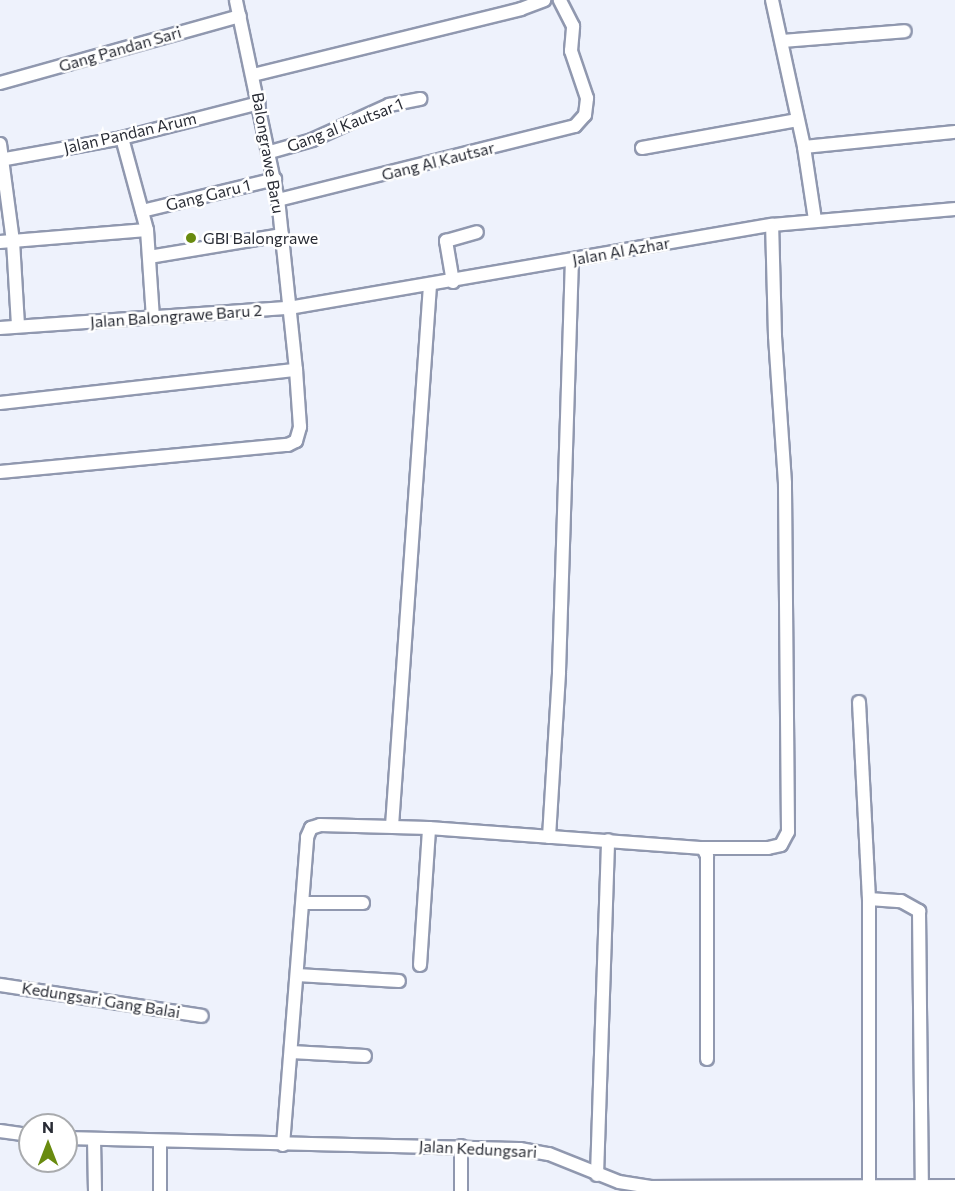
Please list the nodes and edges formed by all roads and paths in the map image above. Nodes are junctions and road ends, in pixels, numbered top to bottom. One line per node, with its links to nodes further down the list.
1 (236, 0): 5 (street, Balongrawe Baru)
2 (544, 0): 8 (street)
3 (560, 0): 21 (street, Gang Al Kautsar)
4 (772, 0): 7 (street)
5 (240, 16): 8 (street, Balongrawe Baru); 9 (street, Gang Pandan Sari)
6 (905, 31): 7 (street)
7 (782, 41): 12 (street)
8 (253, 75): 11 (street, Balongrawe Baru)
9 (0, 83)
10 (420, 99): 18 (street, Gang al Kautsar 1)
11 (259, 103): 14 (street, Jalan Pandan Arum); 18 (street, Balongrawe Baru)
12 (798, 120): 16 (street); 17 (street)
13 (955, 132): 16 (street)
14 (122, 138): 19 (street, Jalan Pandan Arum); 23 (street)
15 (0, 144): 19 (street)
16 (804, 147): 24 (street)
17 (642, 148)
18 (270, 152): 20 (street, Balongrawe Baru)
19 (1, 159): 29 (street)
20 (275, 179): 21 (street, Balongrawe Baru); 23 (street, Gang Garu 1)
21 (278, 200): 28 (street, Balongrawe Baru)
22 (955, 209): 24 (street, Jalan Al Azhar)
23 (142, 211): 26 (street)
24 (815, 220): 25 (street, Jalan Al Azhar)
25 (772, 225): 31 (street, Jalan Al Azhar); 46 (street)
26 (147, 230): 29 (street); 30 (street)
27 (477, 232): 32 (street)
28 (282, 235): 30 (street); 34 (street, Balongrawe Baru)
29 (6, 242): 36 (street)
30 (149, 257): 35 (street)
31 (572, 260): 32 (street, Jalan Al Azhar); 44 (street)
32 (453, 282): 33 (street, Jalan Al Azhar)
33 (430, 285): 34 (street, Jalan Al Azhar); 42 (street)
34 (289, 308): 35 (street, Jalan Balongrawe Baru 2); 38 (street, Balongrawe Baru)
35 (153, 317): 36 (street, Jalan Balongrawe Baru 2)
36 (18, 326): 37 (street, Jalan Balongrawe Baru 2)
37 (0, 328)
38 (296, 370): 39 (street); 40 (street, Balongrawe Baru)
39 (0, 403)
40 (0, 472)
41 (859, 702): 47 (street)
42 (392, 826): 43 (street); 48 (street)
43 (429, 828): 44 (street); 50 (street)
44 (549, 837): 45 (street)
45 (608, 840): 46 (street); 65 (street)
46 (703, 848): 57 (street)
47 (869, 899): 67 (street); 68 (street)
48 (303, 903): 49 (street); 51 (street)
49 (363, 903)
50 (420, 965)
51 (297, 975): 52 (street); 55 (street)
52 (399, 981)
53 (0, 985): 54 (street, Kedungsari Gang Balai)
54 (202, 1016)
55 (291, 1052): 56 (street); 63 (street)
56 (365, 1056)
57 (707, 1059)
58 (0, 1131): 59 (street)
59 (18, 1133)
60 (78, 1138): 61 (street, Jalan Kedungsari)
61 (94, 1139): 62 (street, Jalan Kedungsari); 70 (street)
62 (160, 1142): 63 (street, Jalan Kedungsari); 71 (street)
63 (283, 1145): 64 (street, Jalan Kedungsari)
64 (461, 1146): 65 (street, Jalan Kedungsari); 72 (street)
65 (597, 1175): 69 (street, Jalan Kedungsari)
66 (955, 1186): 68 (street, Jalan Kedungsari)
67 (869, 1187): 68 (street, Jalan Kedungsari); 69 (street, Jalan Kedungsari)
68 (922, 1187)
69 (651, 1189)
70 (95, 1191)
71 (160, 1191)
72 (461, 1191)

